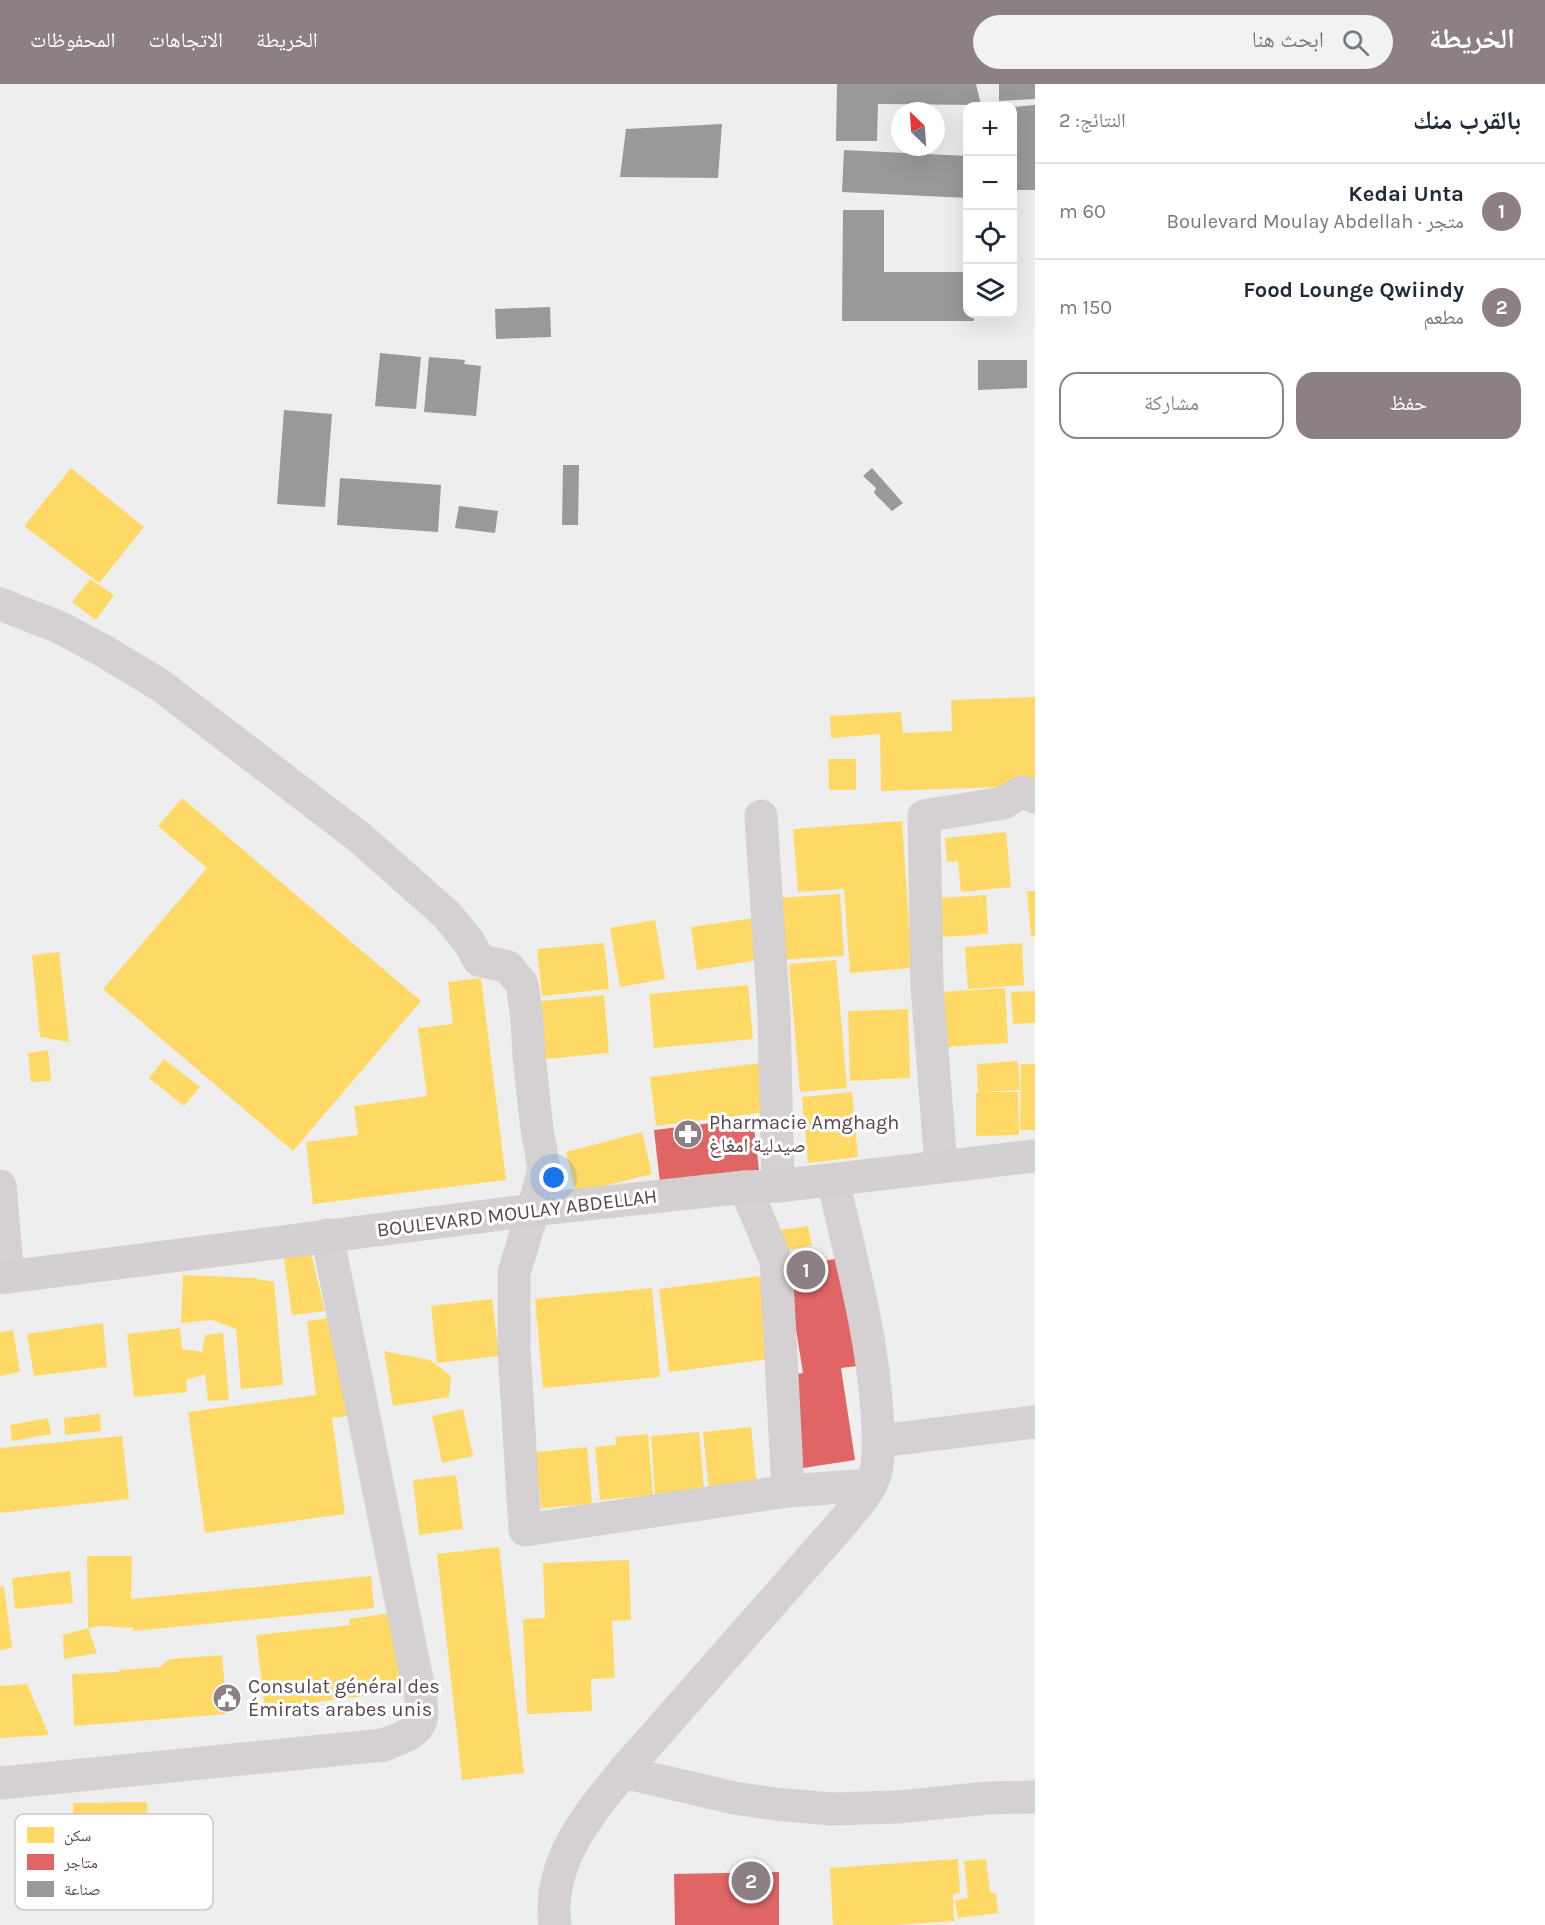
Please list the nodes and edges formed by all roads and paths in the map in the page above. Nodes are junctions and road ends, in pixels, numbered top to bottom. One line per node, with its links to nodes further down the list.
1 (0, 604): 10 (street)
2 (1035, 797): 5 (street)
3 (762, 816): 8 (street)
4 (1035, 1156): 5 (main road, BOULEVARD MOULAY ABDELLAH)
5 (941, 1166): 6 (main road, BOULEVARD MOULAY ABDELLAH)
6 (833, 1180): 8 (main road, BOULEVARD MOULAY ABDELLAH); 14 (street)
7 (0, 1186): 12 (street)
8 (778, 1186): 9 (main road, BOULEVARD MOULAY ABDELLAH)
9 (746, 1187): 10 (main road, BOULEVARD MOULAY ABDELLAH); 16 (street)
10 (533, 1210): 11 (main road, BOULEVARD MOULAY ABDELLAH); 16 (street)
11 (327, 1235): 12 (main road, BOULEVARD MOULAY ABDELLAH); 18 (street)
12 (4, 1278)
13 (1035, 1422): 14 (street)
14 (879, 1441): 15 (street)
15 (871, 1485): 16 (street); 17 (street)
16 (788, 1491)
17 (623, 1772): 19 (street); 20 (street)
18 (0, 1783)
19 (1035, 1797)
20 (551, 1920)

